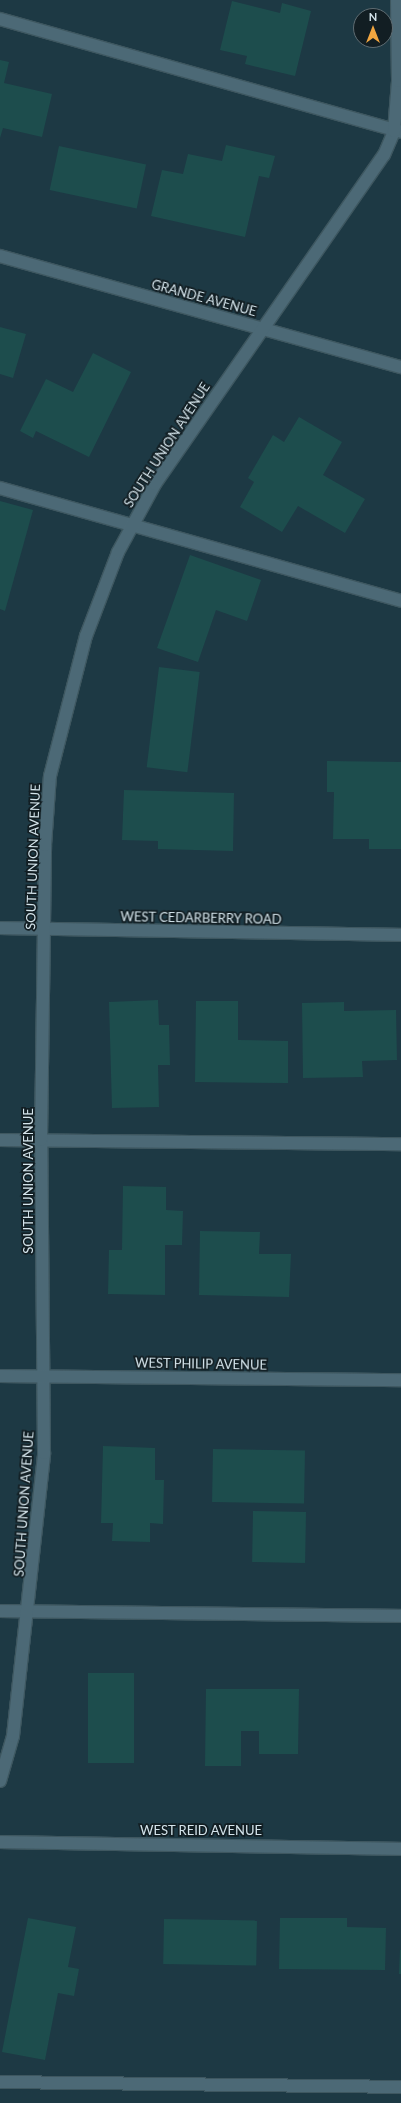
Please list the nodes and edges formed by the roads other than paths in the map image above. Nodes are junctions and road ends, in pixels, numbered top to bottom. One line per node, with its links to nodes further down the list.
1 (397, 0): 3 (street, SOUTH UNION AVENUE)
2 (0, 19): 3 (street)
3 (398, 132): 5 (street, SOUTH UNION AVENUE)
4 (0, 256): 5 (street, GRANDE AVENUE)
5 (261, 328): 6 (street, GRANDE AVENUE); 8 (street, SOUTH UNION AVENUE)
6 (401, 367)
7 (0, 488): 8 (street)
8 (133, 526): 9 (street); 11 (street, SOUTH UNION AVENUE)
9 (401, 601)
10 (0, 928): 11 (street, WEST CEDARBERRY ROAD)
11 (44, 929): 12 (street, WEST CEDARBERRY ROAD); 14 (street, SOUTH UNION AVENUE)
12 (401, 935)
13 (0, 1140): 14 (street)
14 (41, 1140): 15 (street); 17 (street, SOUTH UNION AVENUE)
15 (401, 1144)
16 (0, 1376): 17 (street, WEST PHILIP AVENUE)
17 (43, 1376): 18 (street, WEST PHILIP AVENUE); 20 (street, SOUTH UNION AVENUE)
18 (401, 1380)
19 (0, 1611): 20 (street)
20 (29, 1611): 21 (street); 22 (street, SOUTH UNION AVENUE)
21 (401, 1616)
22 (0, 1781)
23 (0, 1842): 24 (street, WEST REID AVENUE)
24 (401, 1849)
25 (0, 2082): 26 (street)
26 (401, 2087)

